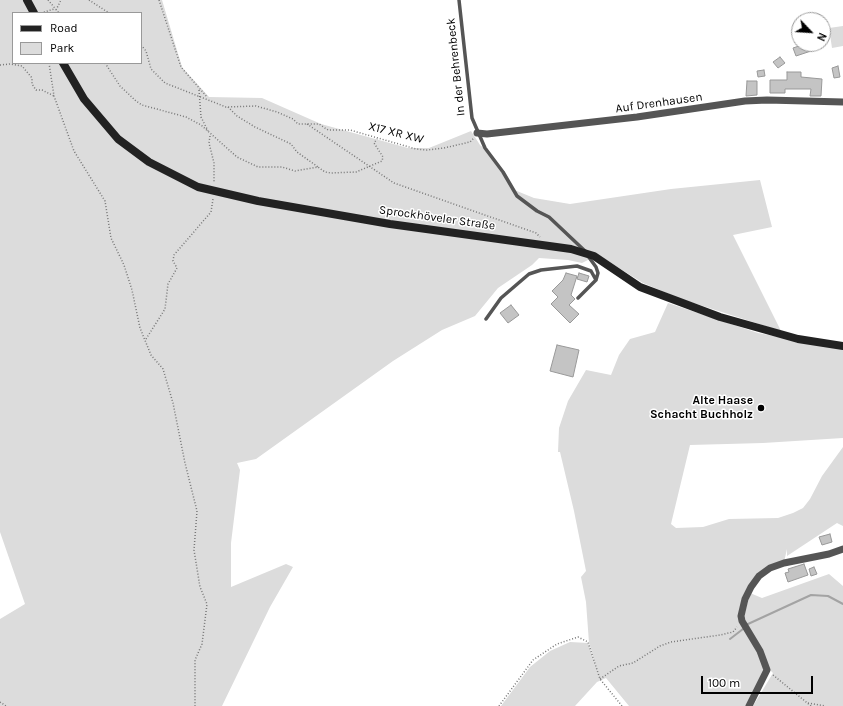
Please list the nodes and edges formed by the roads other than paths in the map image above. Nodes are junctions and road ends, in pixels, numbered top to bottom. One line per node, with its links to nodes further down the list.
1 (27, 0): 3 (street)
2 (459, 0): 6 (lane, In der Behrenbeck)
3 (33, 12)
4 (64, 64): 7 (street, Sprockhöveler Straße)
5 (843, 102): 6 (street, Auf Drenhausen)
6 (477, 133): 7 (lane, In der Behrenbeck)
7 (587, 253): 8 (lane, In der Behrenbeck); 11 (street, Sprockhöveler Straße)
8 (596, 280): 9 (lane); 10 (lane)
9 (578, 298)
10 (486, 319)
11 (843, 346)
12 (843, 549): 13 (street)
13 (749, 706)

